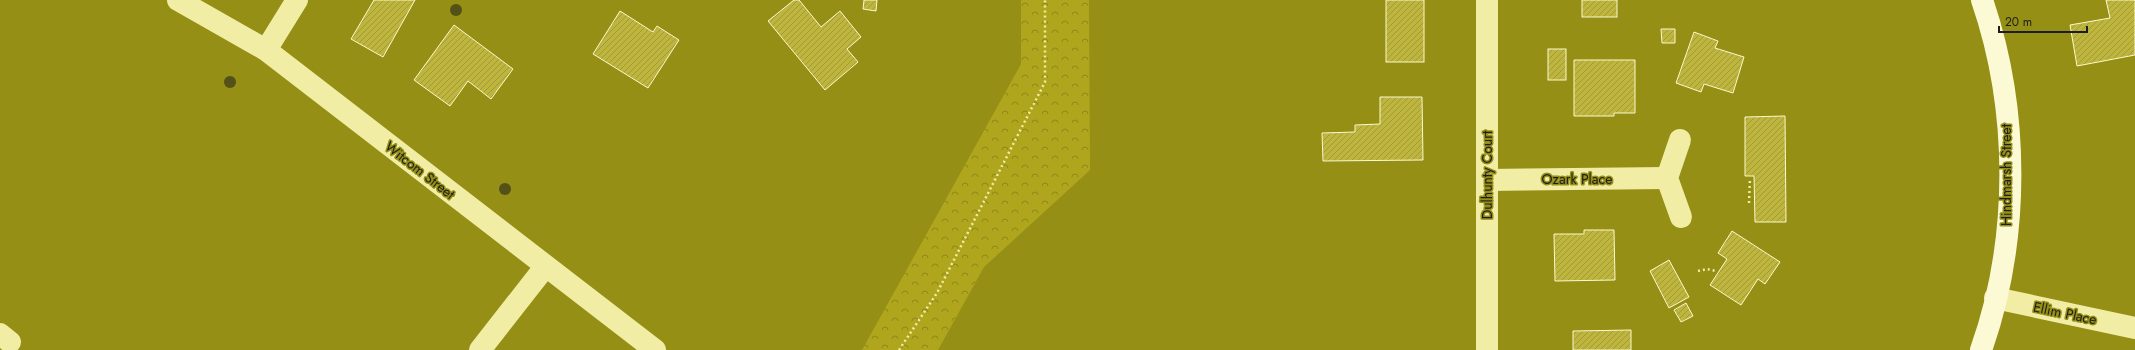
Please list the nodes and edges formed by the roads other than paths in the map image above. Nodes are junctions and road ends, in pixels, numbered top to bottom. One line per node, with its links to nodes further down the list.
1 (178, 0): 5 (street, Witcom Street)
2 (297, 0): 5 (street)
3 (1488, 0): 8 (street, Dulhunty Court)
4 (1982, 0): 11 (street, Hindmarsh Street)
5 (266, 50): 10 (street, Witcom Street)
6 (1680, 140): 7 (street)
7 (1667, 178): 8 (street, Ozark Place); 9 (street)
8 (1488, 180): 15 (street, Dulhunty Court)
9 (1681, 217)
10 (545, 266): 13 (street); 14 (street, Witcom Street)
11 (1995, 298): 12 (street, Ellim Place); 16 (street, Hindmarsh Street)
12 (2135, 328)
13 (480, 350)
14 (654, 350)
15 (1487, 350)
16 (1980, 350)

